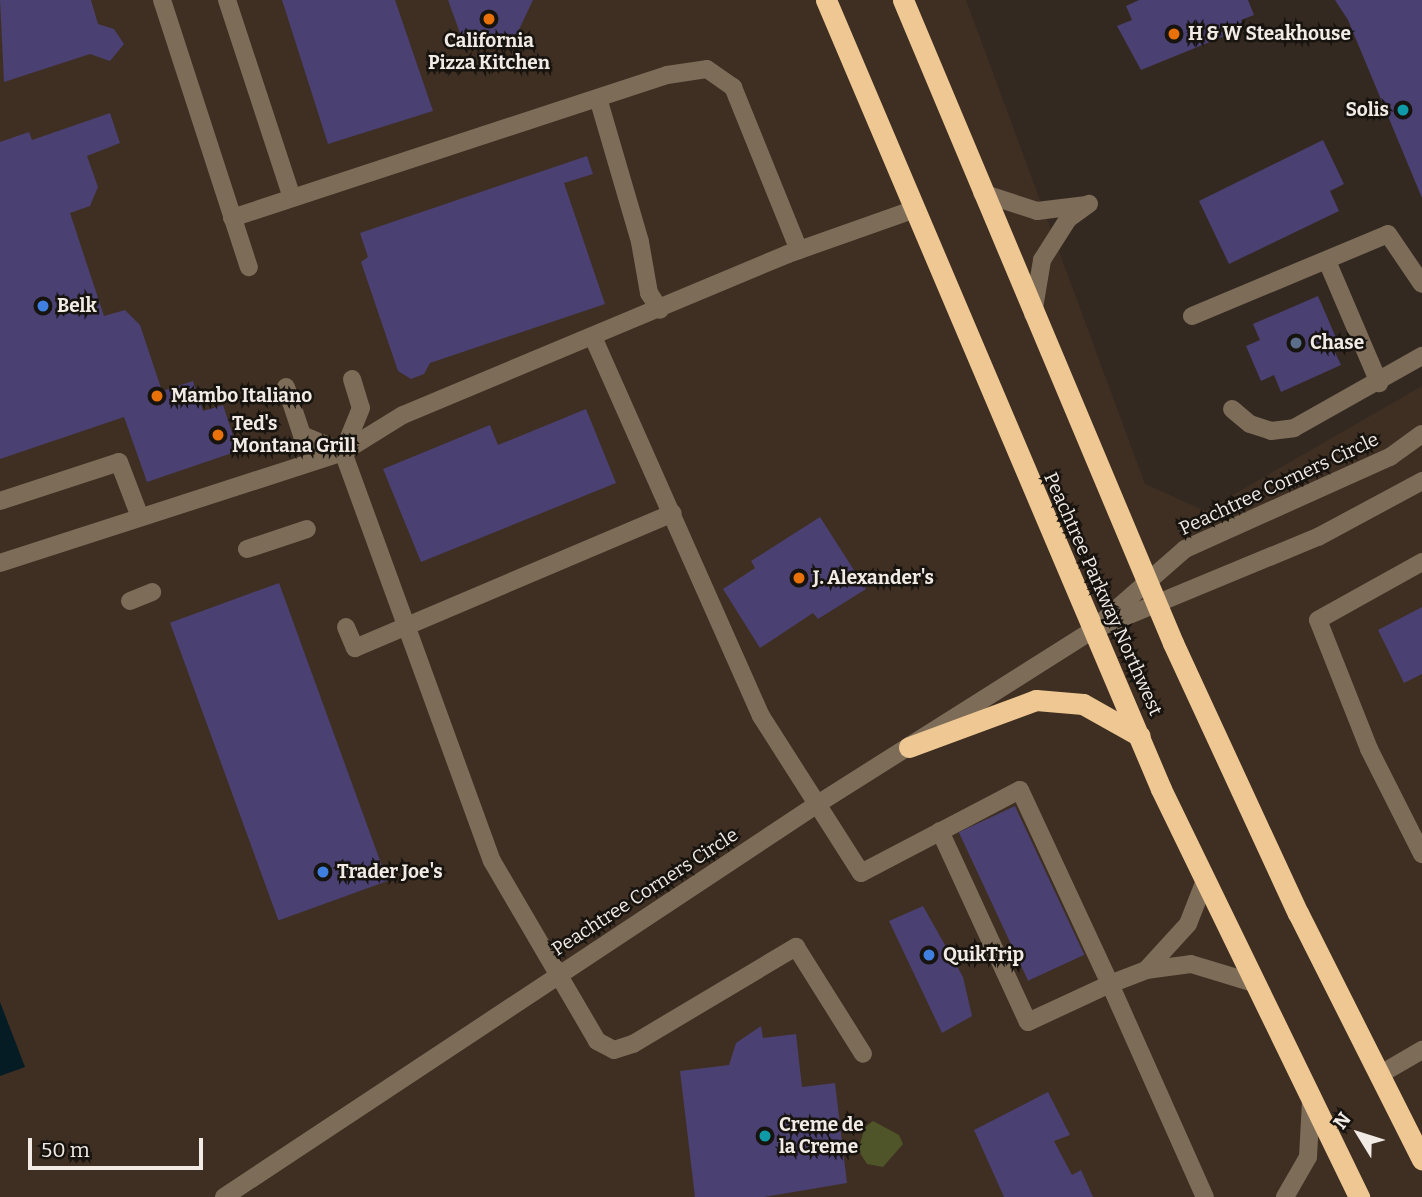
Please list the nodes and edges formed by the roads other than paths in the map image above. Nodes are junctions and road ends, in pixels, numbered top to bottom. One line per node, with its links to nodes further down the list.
1 (162, 0): 9 (street)
2 (227, 0): 7 (street)
3 (826, 0): 8 (highway, Peachtree Parkway Northwest)
4 (903, 0): 6 (highway)
5 (597, 98): 7 (street); 10 (street); 14 (street)
6 (982, 193): 16 (highway); 16 (street)
7 (292, 198): 9 (street)
8 (912, 210): 10 (street); 39 (highway, Peachtree Parkway Northwest)
9 (232, 218): 12 (street)
10 (799, 250): 14 (street)
11 (1327, 261): 13 (street); 15 (street); 20 (street)
12 (248, 267)
13 (1422, 284)
14 (660, 310): 17 (street)
15 (1192, 316)
16 (1032, 317): 33 (highway)
17 (593, 337): 24 (street); 27 (street)
18 (1422, 356): 20 (street)
19 (352, 379): 24 (street)
20 (1379, 383): 22 (street)
21 (286, 387): 24 (street)
22 (1232, 409)
23 (1422, 433): 33 (street, Peachtree Corners Circle)
24 (343, 452): 28 (street); 37 (street)
25 (1422, 481): 36 (street, Peachtree Corners Circle)
26 (0, 501): 28 (street)
27 (673, 513): 37 (street); 42 (street)
28 (140, 517): 32 (street)
29 (307, 529): 30 (street)
30 (247, 549)
31 (1422, 562): 44 (street)
32 (0, 563)
33 (1146, 579): 36 (highway); 39 (street, Peachtree Corners Circle)
34 (152, 592): 35 (street)
35 (130, 601)
36 (1156, 601): 39 (street, Peachtree Corners Circle); 52 (highway)
37 (407, 624): 38 (street); 47 (street)
38 (346, 627)
39 (1093, 630): 40 (highway, Peachtree Parkway Northwest); 41 (street, Peachtree Corners Circle)
40 (1140, 736): 41 (highway); 45 (highway, Peachtree Parkway Northwest)
41 (909, 747): 42 (street, Peachtree Corners Circle)
42 (816, 805): 43 (street); 47 (street, Peachtree Corners Circle)
43 (940, 831): 49 (street); 49 (street)
44 (1422, 854)
45 (1206, 878): 46 (street); 48 (highway, Peachtree Parkway Northwest)
46 (1146, 970): 48 (street); 49 (street)
47 (556, 976): 51 (street); 55 (street, Peachtree Corners Circle)
48 (1254, 983): 53 (highway, Peachtree Parkway Northwest)
49 (1110, 984): 56 (street)
50 (1422, 1050): 52 (street)
51 (863, 1054)
52 (1379, 1075): 54 (highway)
53 (1311, 1102): 57 (street); 58 (highway, Peachtree Parkway Northwest)
54 (1422, 1160)
55 (225, 1197)
56 (1205, 1197)
57 (1285, 1197)
58 (1359, 1197)

